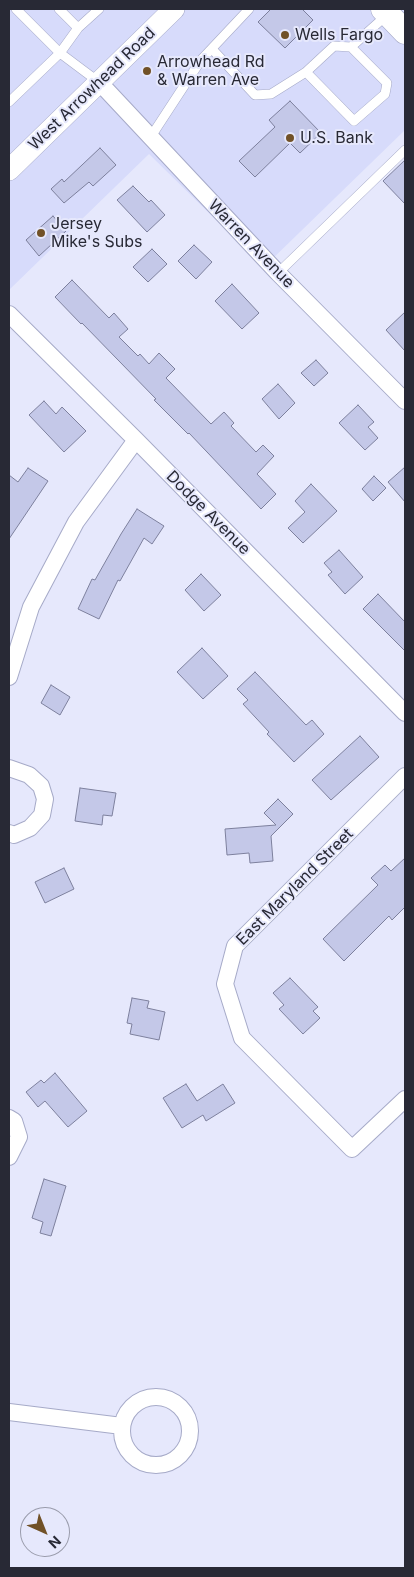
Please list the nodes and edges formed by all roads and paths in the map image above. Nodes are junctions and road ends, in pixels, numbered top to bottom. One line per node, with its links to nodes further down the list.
1 (16, 9): 11 (lane)
2 (60, 9): 7 (lane)
3 (99, 9): 7 (lane)
4 (174, 9): 13 (street, West Arrowhead Road)
5 (249, 9): 10 (lane)
6 (385, 11): 8 (main road); 9 (lane)
7 (78, 28): 11 (lane)
8 (405, 32)
9 (351, 47): 12 (lane); 12 (lane)
10 (212, 49): 12 (lane); 15 (lane)
11 (60, 53): 13 (lane); 14 (lane)
12 (306, 72)
13 (100, 83): 15 (street, Warren Avenue); 17 (street, West Arrowhead Road)
14 (9, 102)
15 (150, 138): 18 (street, Warren Avenue)
16 (405, 150): 18 (lane)
17 (9, 170)
18 (278, 273): 20 (street, Warren Avenue)
19 (9, 314): 21 (street, Dodge Avenue)
20 (405, 401)
21 (136, 440): 22 (street); 23 (street, Dodge Avenue)
22 (9, 677)
23 (405, 713)
24 (9, 768): 26 (street)
25 (405, 776): 27 (street, East Maryland Street)
26 (9, 834)
27 (405, 1098)
28 (9, 1118): 29 (street)
29 (9, 1157)
30 (9, 1412): 31 (street)
31 (122, 1426): 31 (street)

